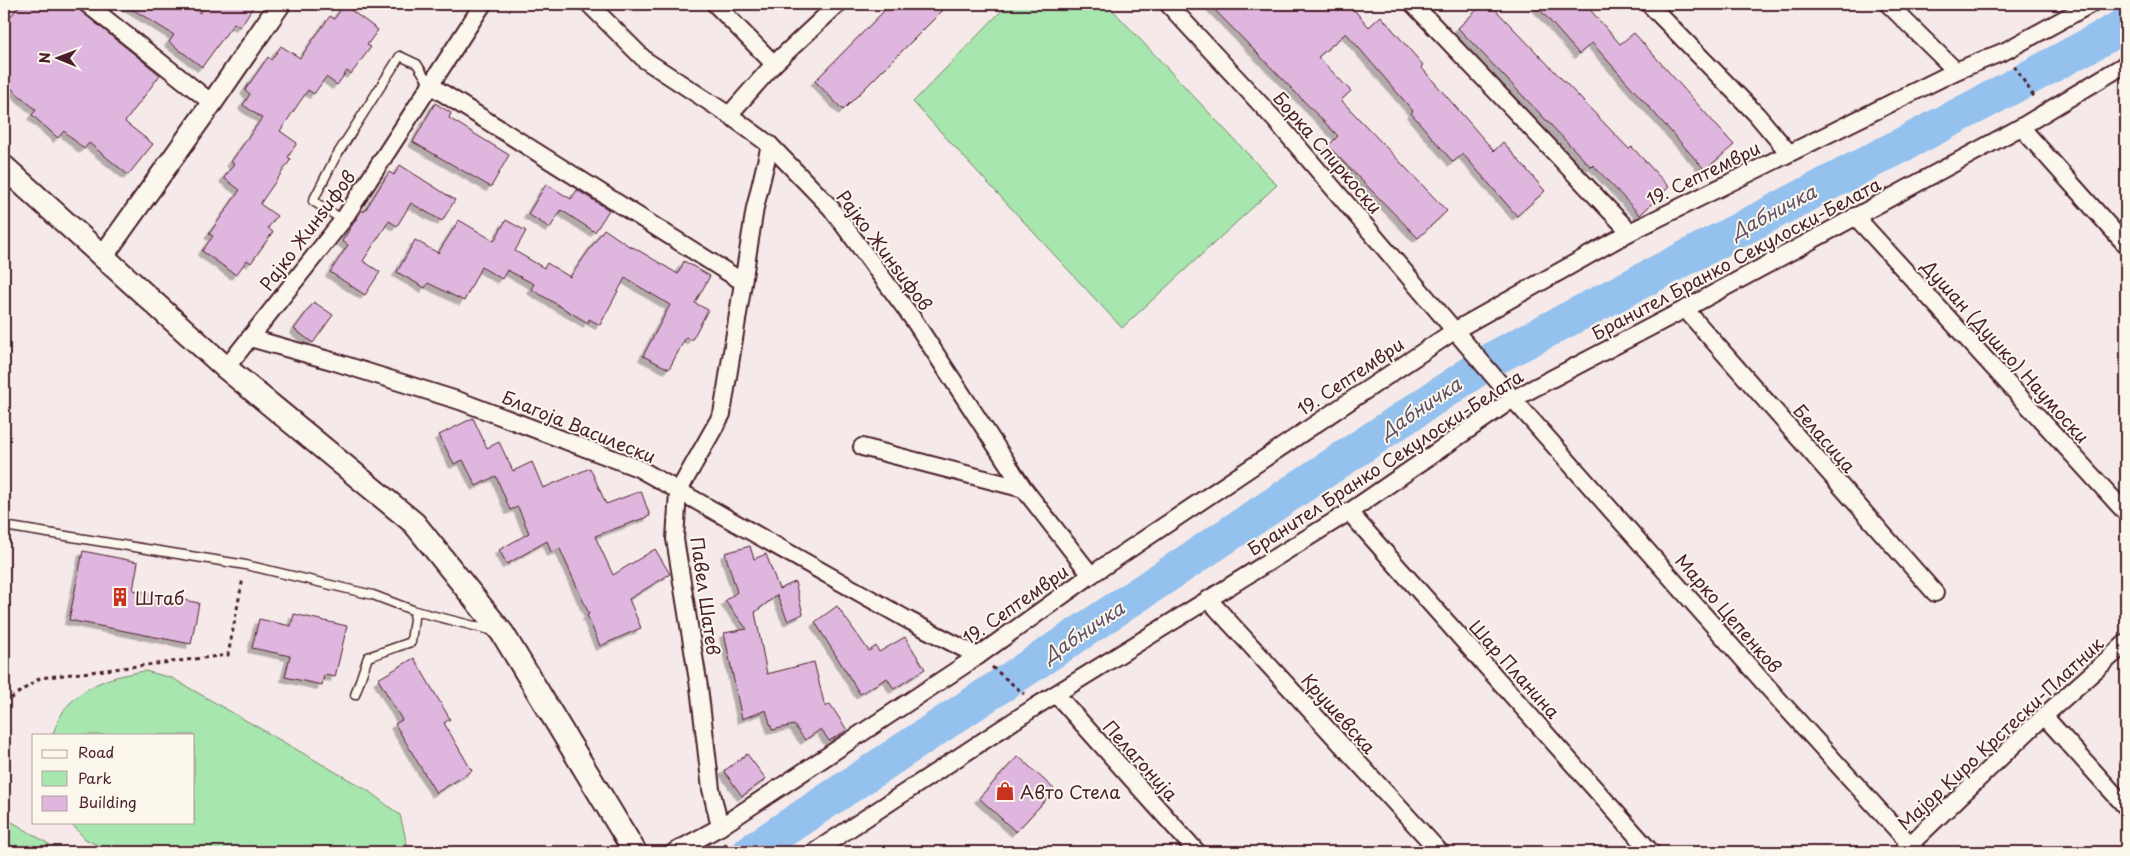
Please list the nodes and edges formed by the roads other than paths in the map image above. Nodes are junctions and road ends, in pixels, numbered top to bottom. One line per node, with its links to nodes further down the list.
1 (280, 4): 16 (street)
2 (483, 4): 15 (street, Рајко Жинѕифов)
3 (589, 4): 17 (street, Рајко Жинѕифов)
4 (715, 4): 12 (street)
5 (838, 4): 12 (street)
6 (1168, 4): 29 (street, Борка Спиркоски)
7 (1413, 4): 24 (street)
8 (1649, 4): 20 (street)
9 (1888, 4): 14 (street)
10 (2091, 4): 14 (street, 19. Септември)
11 (91, 5): 16 (street)
12 (774, 64): 17 (street)
13 (2126, 64): 18 (street, Бранител Бранко Секулоски-Белата)
14 (1956, 71): 20 (street, 19. Септември)
15 (430, 86): 23 (street, Рајко Жинѕифов); 23 (lane); 27 (street)
16 (212, 103): 26 (street)
17 (729, 115): 19 (street, Рајко Жинѕифов)
18 (2021, 127): 22 (street, Бранител Бранко Секулоски-Белата); 25 (street)
19 (770, 145): 27 (street, Павел Шатев); 34 (street, Рајко Жинѕифов)
20 (1788, 153): 24 (street, 19. Септември)
21 (4, 167): 26 (main road)
22 (1855, 216): 28 (street, Бранител Бранко Секулоски-Белата); 37 (street, Душан (Душко) Наумоски)
23 (344, 220): 30 (street, Рајко Жинѕифов)
24 (1630, 232): 29 (street, 19. Септември)
25 (2126, 245)
26 (104, 256): 31 (main road)
27 (743, 282): 35 (street, Павел Шатев)
28 (1685, 309): 32 (street, Бранител Бранко Секулоски-Белата); 40 (street, Беласица)
29 (1454, 330): 32 (street, Борка Спиркоски); 39 (street, 19. Септември)
30 (250, 338): 31 (street, Рајко Жинѕифов); 35 (street, Благоја Василески)
31 (226, 368): 43 (main road)
32 (1513, 399): 36 (street, Бранител Бранко Секулоски-Белата); 51 (street, Марко Цепенков)
33 (862, 447): 34 (street)
34 (1024, 489): 39 (street, Рајко Жинѕифов)
35 (678, 492): 45 (street, Благоја Василески); 50 (street, Павел Шатев)
36 (1349, 512): 41 (street, Бранител Бранко Секулоски-Белата); 57 (street, Шар Планина)
37 (2126, 512)
38 (4, 526): 42 (lane)
39 (1091, 575): 45 (street, 19. Септември)
40 (1936, 593)
41 (1209, 600): 46 (street, Бранител Бранко Секулоски-Белата); 56 (street, Крушевска)
42 (415, 611): 43 (lane); 47 (lane)
43 (503, 634): 52 (main road)
44 (2126, 644): 48 (street, Мајор Киро Крстески-Платник)
45 (978, 656): 50 (street, 19. Септември)
46 (1056, 694): 54 (street, Бранител Бранко Секулоски-Белата); 55 (street, Пелагонија)
47 (355, 695)
48 (2044, 716): 49 (street); 51 (street, Мајор Киро Крстески-Платник)
49 (2126, 807)
50 (720, 827): 53 (street, 19. Септември)
51 (1909, 850)
52 (635, 852)
53 (674, 852)
54 (814, 852)
55 (1197, 852)
56 (1440, 852)
57 (1651, 852)

